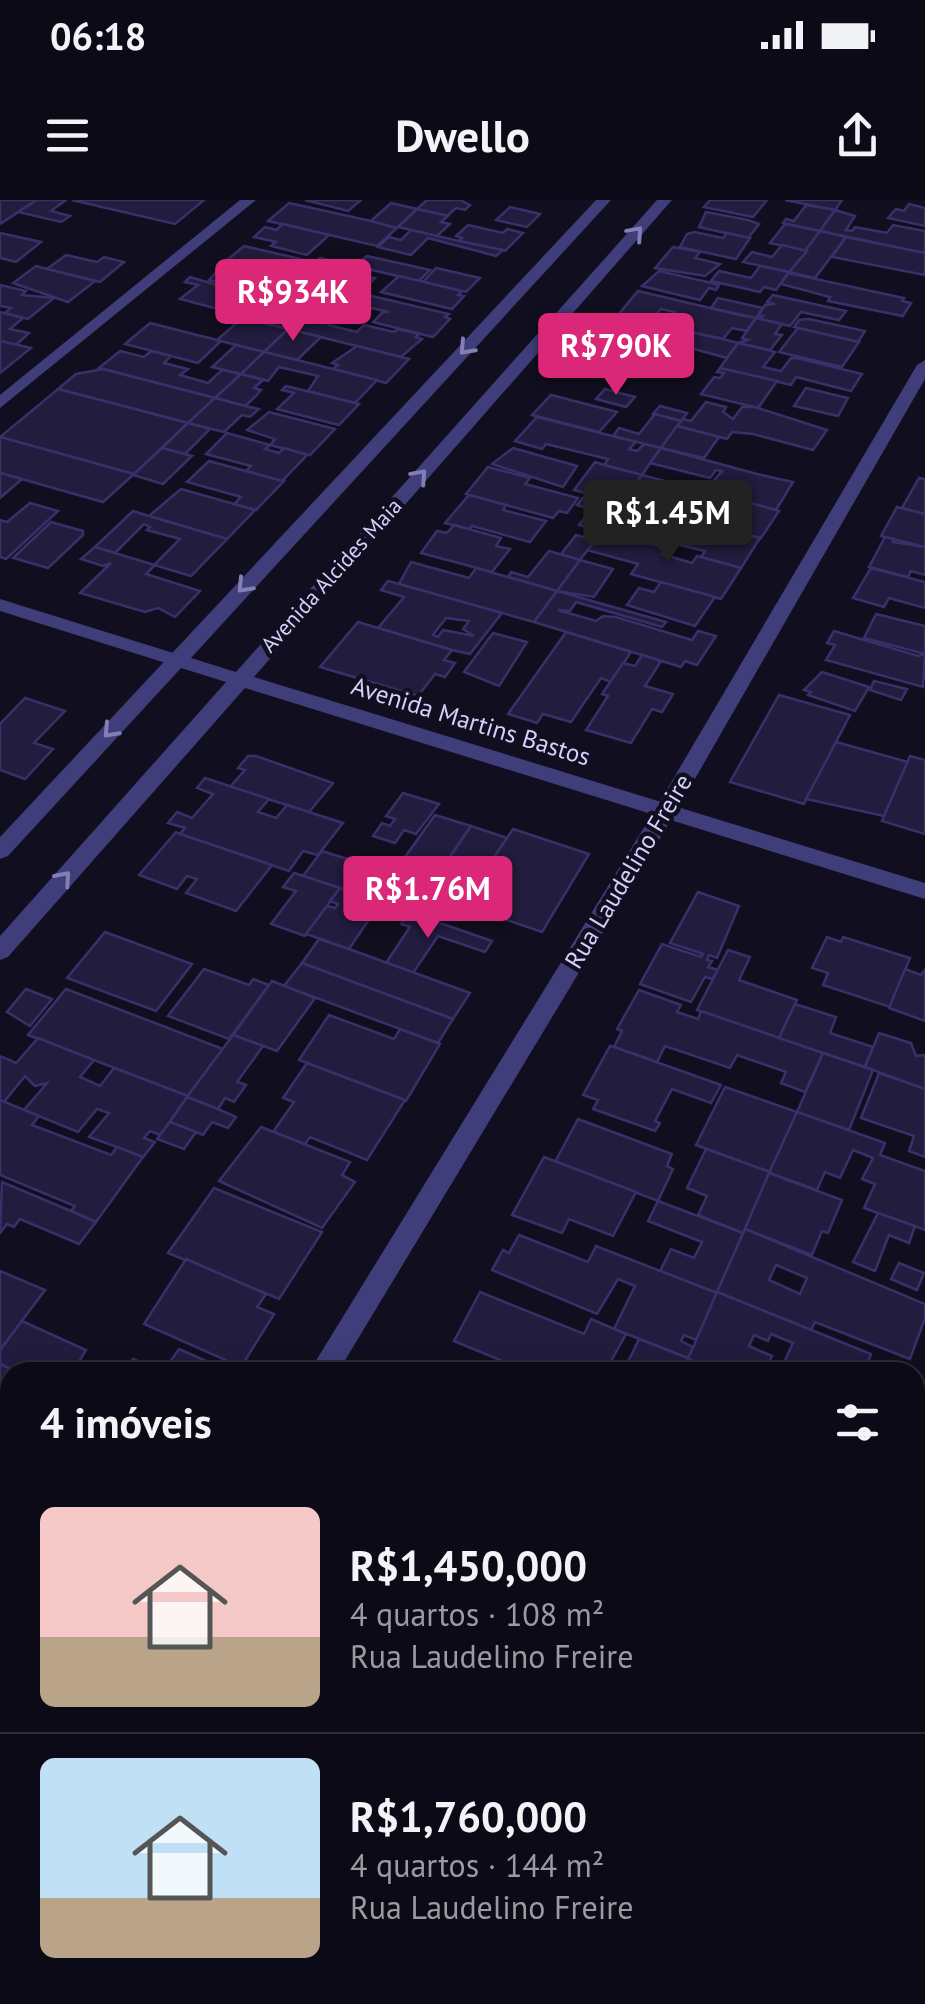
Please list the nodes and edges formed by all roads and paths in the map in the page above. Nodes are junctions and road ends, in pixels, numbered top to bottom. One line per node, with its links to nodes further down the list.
1 (249, 200): 5 (street)
2 (604, 200): 7 (street, one-way to 7)
3 (665, 200): 8 (street, Avenida Alcides Maia, one-way to 3)
4 (925, 365): 9 (street, Rua Laudelino Freire)
5 (0, 402)
6 (0, 605): 7 (street, Avenida Martins Bastos)
7 (176, 660): 8 (street, Avenida Martins Bastos); 10 (street, one-way to 10)
8 (238, 679): 9 (street, Avenida Martins Bastos); 12 (street, Avenida Alcides Maia, one-way to 8)
9 (666, 810): 11 (street, Avenida Martins Bastos); 13 (street, Rua Laudelino Freire)
10 (0, 851)
11 (925, 890)
12 (0, 951)
13 (330, 1362)

